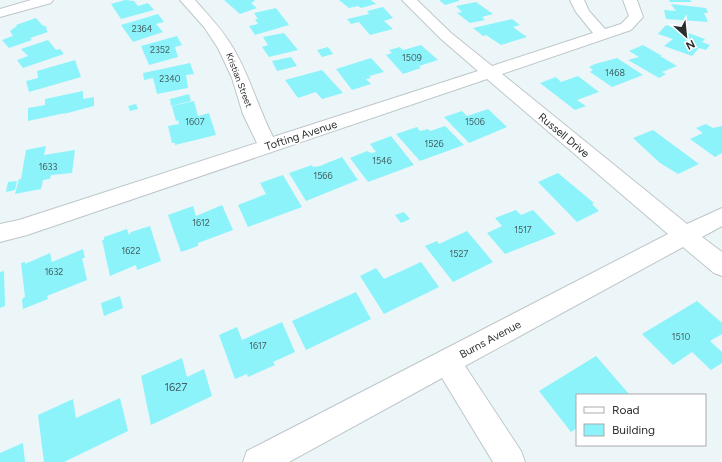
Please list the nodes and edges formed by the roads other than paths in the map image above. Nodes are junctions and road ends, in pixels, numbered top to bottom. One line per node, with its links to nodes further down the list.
1 (46, 0): 6 (street)
2 (187, 0): 9 (street, Kristian Street)
3 (409, 0): 8 (street, Russell Drive)
4 (577, 0): 7 (street)
5 (630, 0): 7 (street, Tofting Avenue)
6 (0, 13)
7 (602, 35): 8 (street, Tofting Avenue)
8 (490, 72): 9 (street, Tofting Avenue); 12 (street, Russell Drive)
9 (268, 146): 11 (street, Tofting Avenue)
10 (722, 216): 12 (street, Burns Avenue)
11 (0, 233)
12 (685, 236): 13 (street, Russell Drive); 14 (street, Burns Avenue)
13 (722, 266)
14 (447, 362): 15 (street, Burns Avenue); 16 (street)
15 (258, 462)
16 (510, 462)

